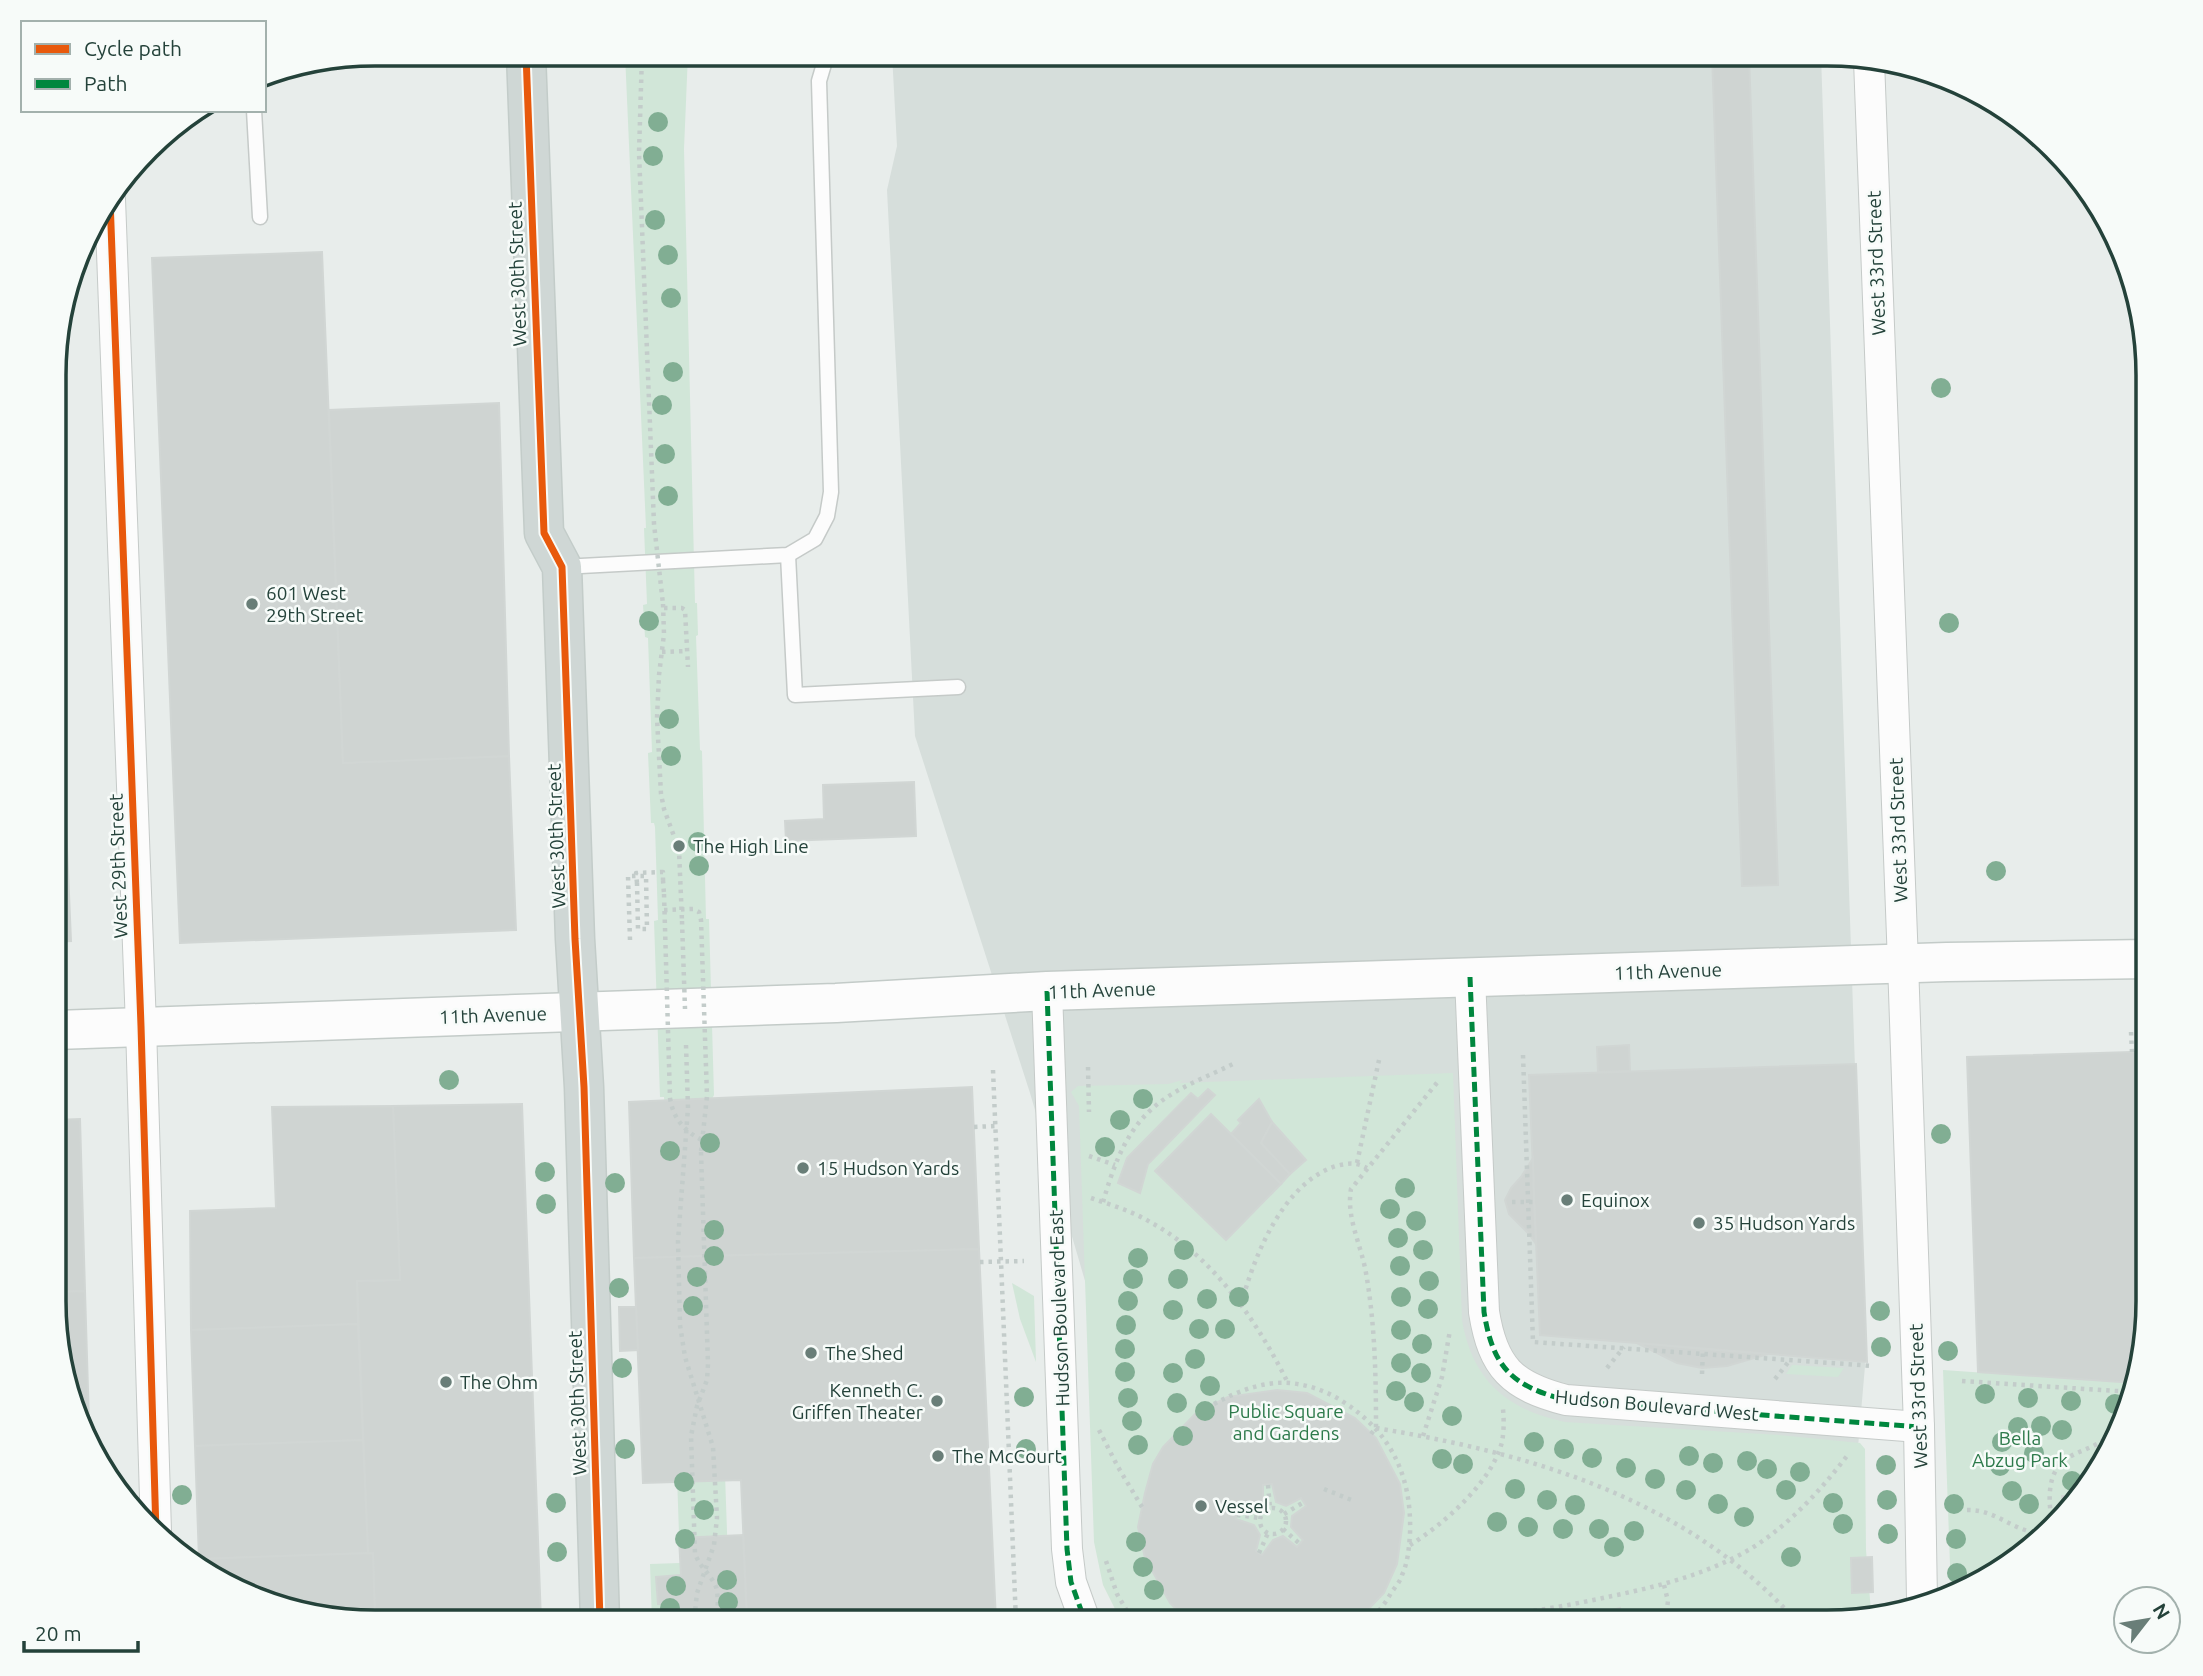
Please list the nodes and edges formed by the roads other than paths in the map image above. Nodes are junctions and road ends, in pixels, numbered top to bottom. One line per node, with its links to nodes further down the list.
1 (526, 66): 8 (main road, West 30th Street)
2 (823, 66): 7 (lane)
3 (1869, 69): 11 (street, West 33rd Street)
4 (254, 112): 6 (lane)
5 (111, 217): 15 (street, West 29th Street)
6 (260, 217)
7 (788, 555): 8 (lane); 9 (lane)
8 (562, 567): 14 (main road, West 30th Street)
9 (958, 687)
10 (2136, 959): 11 (main road, 11th Avenue)
11 (1903, 963): 12 (main road, 11th Avenue); 17 (street, West 33rd Street)
12 (1470, 977): 13 (main road, 11th Avenue); 17 (street, Hudson Boulevard West)
13 (1047, 991): 14 (main road, 11th Avenue); 21 (street, Hudson Boulevard East)
14 (580, 1012): 15 (main road, 11th Avenue); 20 (main road, West 30th Street)
15 (141, 1026): 16 (main road, 11th Avenue); 18 (street, West 29th Street)
16 (66, 1030)
17 (1919, 1427): 19 (street, West 33rd Street)
18 (156, 1517)
19 (1922, 1595)
20 (600, 1610)
21 (1081, 1610)

